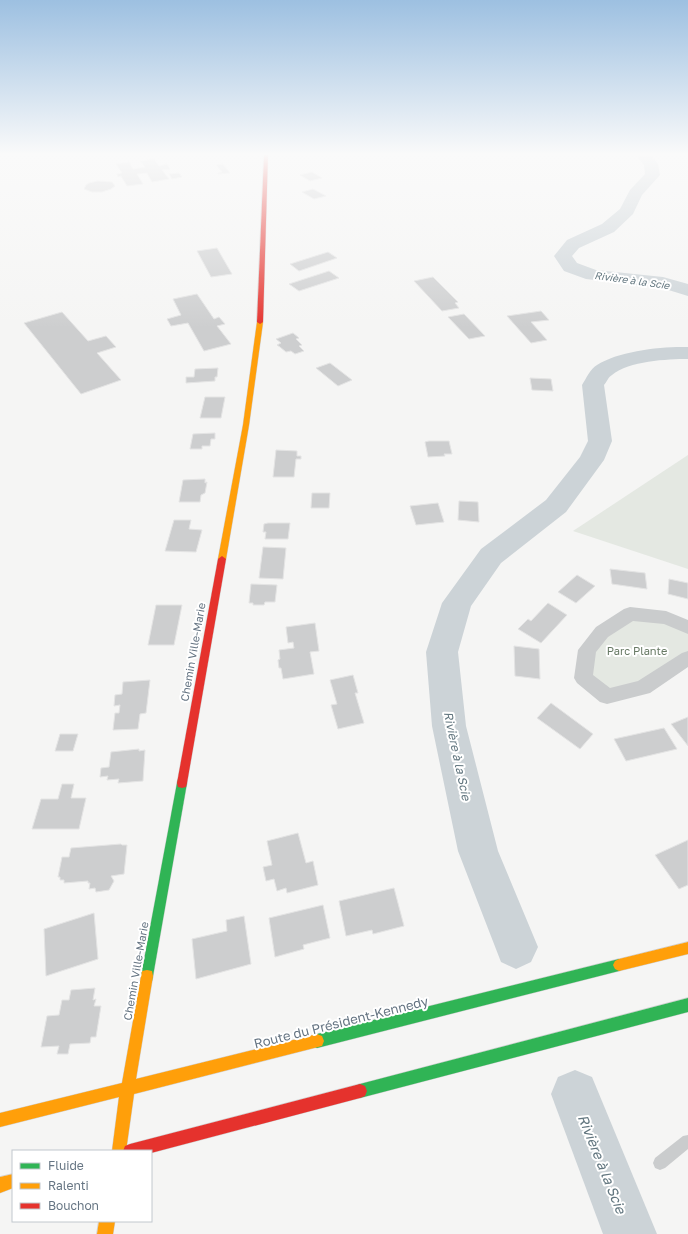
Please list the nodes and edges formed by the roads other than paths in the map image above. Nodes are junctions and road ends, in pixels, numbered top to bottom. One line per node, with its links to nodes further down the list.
1 (264, 213): 6 (street, Chemin Ville-Marie)
2 (688, 627): 3 (street)
3 (688, 658)
4 (688, 948): 6 (street, Route du Président-Kennedy)
5 (688, 1006): 10 (street)
6 (128, 1089): 7 (street, Route du Président-Kennedy); 9 (street, Chemin Ville-Marie)
7 (0, 1120)
8 (688, 1141): 11 (lane)
9 (119, 1150)
10 (134, 1150)
11 (660, 1163)
12 (12, 1181): 13 (street)
13 (0, 1185)
14 (108, 1222): 15 (street)
15 (105, 1234)

